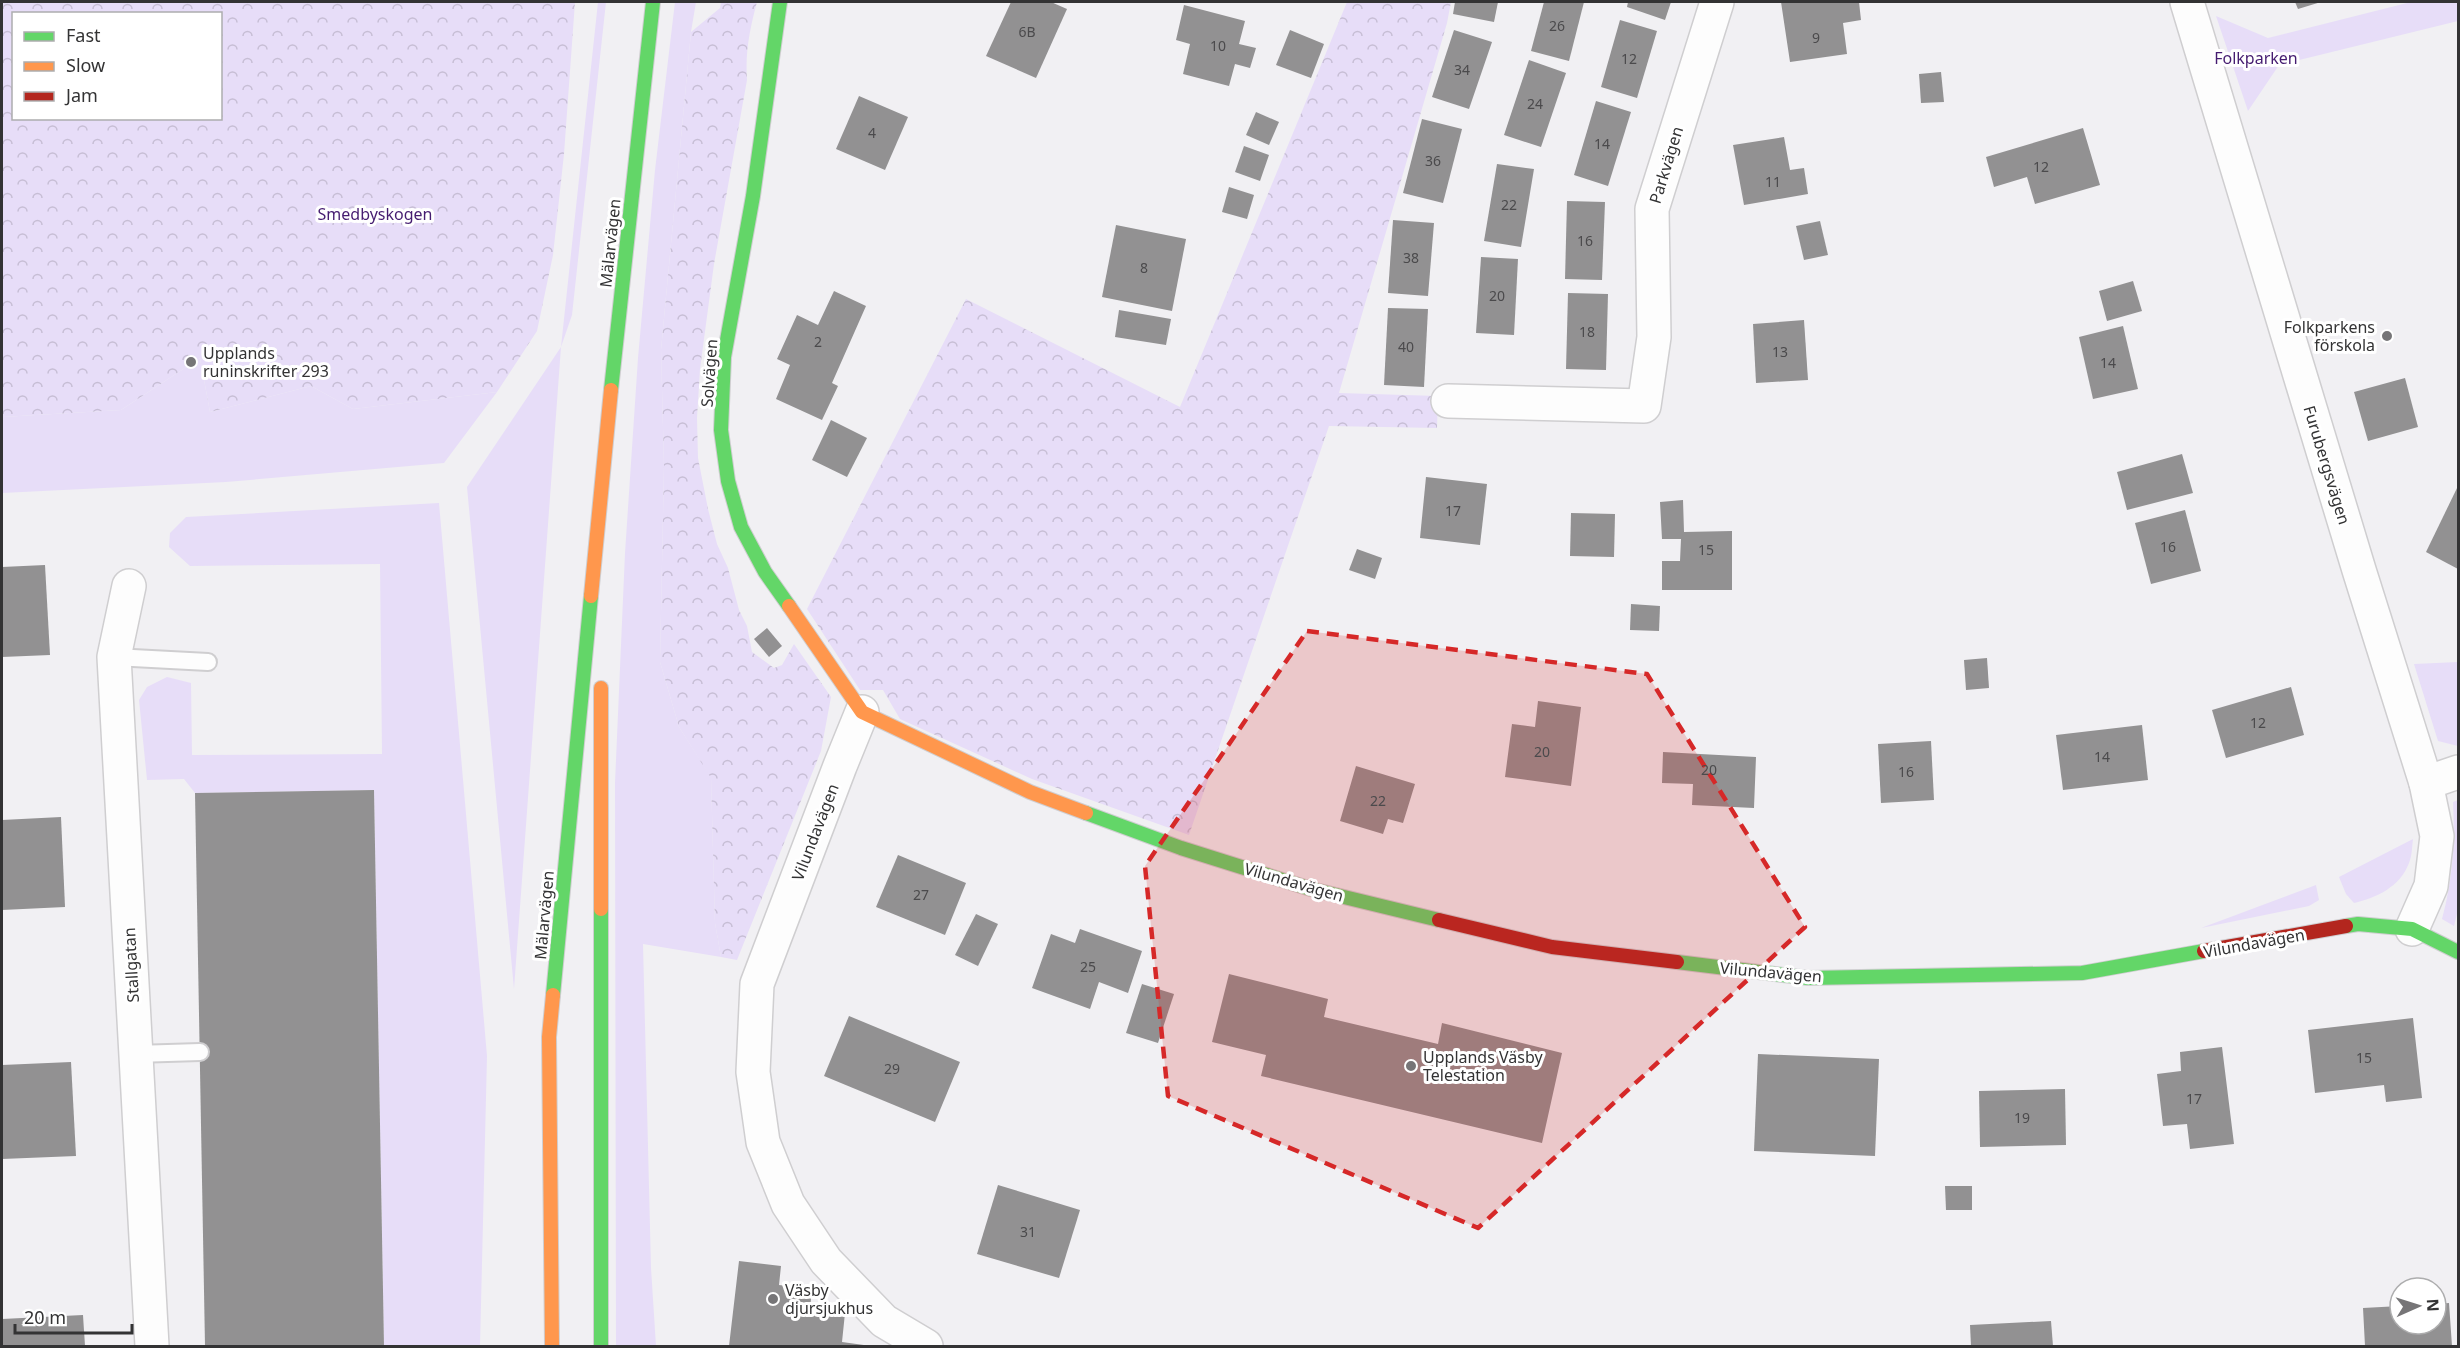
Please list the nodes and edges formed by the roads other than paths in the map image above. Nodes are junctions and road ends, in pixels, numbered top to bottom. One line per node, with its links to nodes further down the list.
1 (653, 2): 6 (street, Mälarvägen)
2 (780, 2): 12 (street, Solvägen)
3 (1717, 2): 5 (street, Parkvägen)
4 (2187, 2): 14 (street, Furubergsvägen)
5 (1448, 401)
6 (601, 488): 8 (street, Mälarvägen); 20 (street, Mälarvägen)
7 (129, 586): 9 (street, Stallgatan)
8 (601, 631)
9 (114, 657): 10 (lane); 18 (street, Stallgatan)
10 (207, 662)
11 (601, 679): 21 (street)
12 (862, 712): 15 (street, Vilundavägen); 22 (street, Vilundavägen)
13 (2458, 772): 14 (street)
14 (2426, 783): 15 (street, Furubergsvägen)
15 (2412, 929): 16 (street, Vilundavägen)
16 (2458, 952)
17 (200, 1052): 18 (lane)
18 (135, 1054): 19 (street, Stallgatan)
19 (152, 1347)
20 (552, 1347)
21 (601, 1347)
22 (926, 1347)

